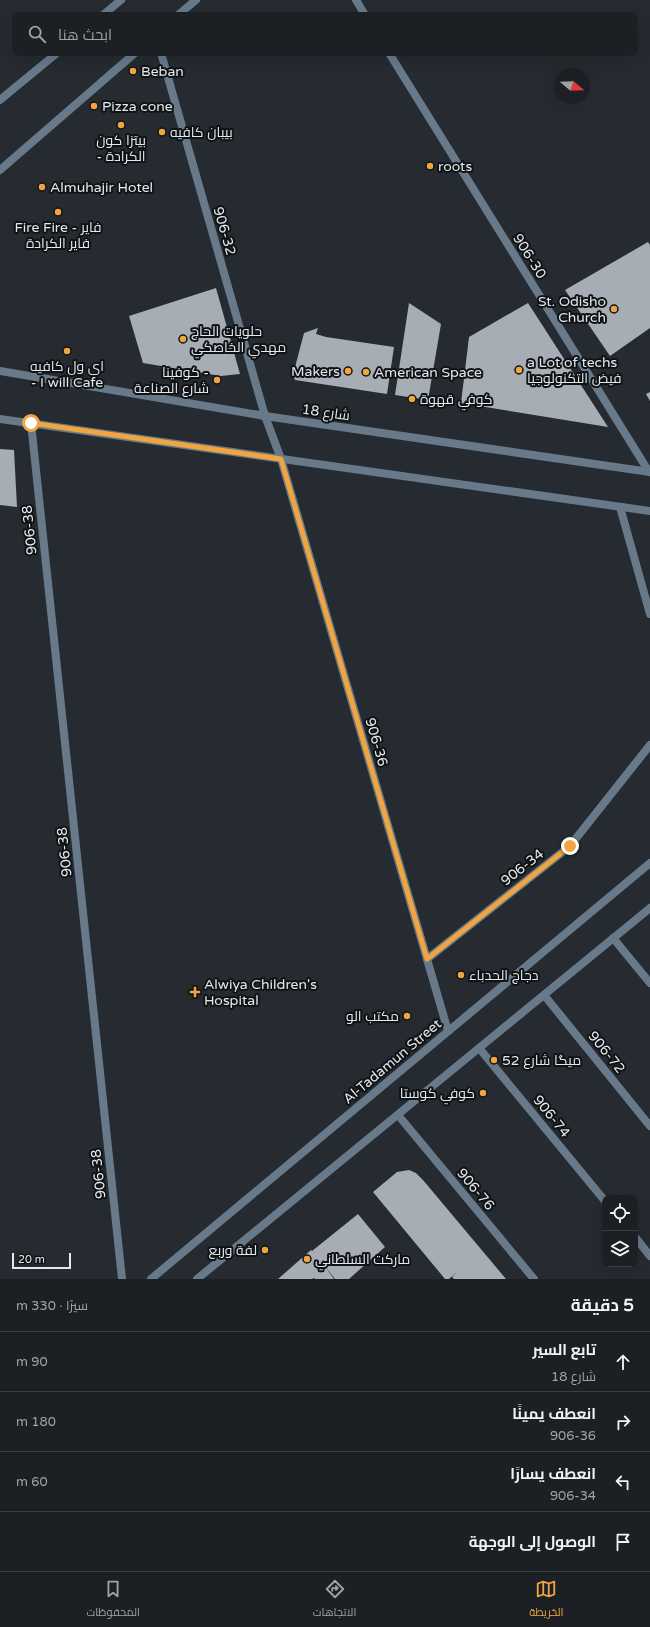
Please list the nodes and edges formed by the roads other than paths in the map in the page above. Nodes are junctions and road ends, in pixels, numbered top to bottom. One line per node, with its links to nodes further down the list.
1 (121, 0): 4 (street)
2 (196, 0): 5 (street)
3 (356, 0): 6 (street)
4 (107, 12)
5 (182, 12)
6 (363, 12)
7 (53, 56): 11 (street)
8 (132, 56): 12 (street)
9 (162, 56): 14 (street, 906-32)
10 (391, 56): 18 (street, 906-30)
11 (0, 100)
12 (0, 170)
13 (0, 371): 14 (street, شارع 18)
14 (265, 416): 17 (street, 906-32); 18 (street, شارع 18)
15 (0, 419): 16 (street)
16 (31, 423): 17 (street); 36 (street, 906-38)
17 (281, 459): 19 (street); 26 (street, 906-36)
18 (650, 472)
19 (620, 508): 20 (street); 21 (street)
20 (650, 511)
21 (650, 614)
22 (650, 745): 26 (street, 906-34)
23 (650, 863): 29 (street, Al-Tadamun Street)
24 (650, 908): 25 (street)
25 (613, 938): 27 (street); 28 (street)
26 (427, 959): 29 (street, 906-36)
27 (650, 983)
28 (544, 995): 30 (street); 32 (street, 906-72)
29 (448, 1031): 37 (street, Al-Tadamun Street)
30 (480, 1048): 31 (street); 33 (street, 906-74)
31 (398, 1115): 38 (street); 39 (street, 906-76)
32 (650, 1126)
33 (602, 1197)
34 (638, 1241): 35 (street)
35 (650, 1256)
36 (122, 1279)
37 (151, 1279)
38 (198, 1279)
39 (534, 1279)

